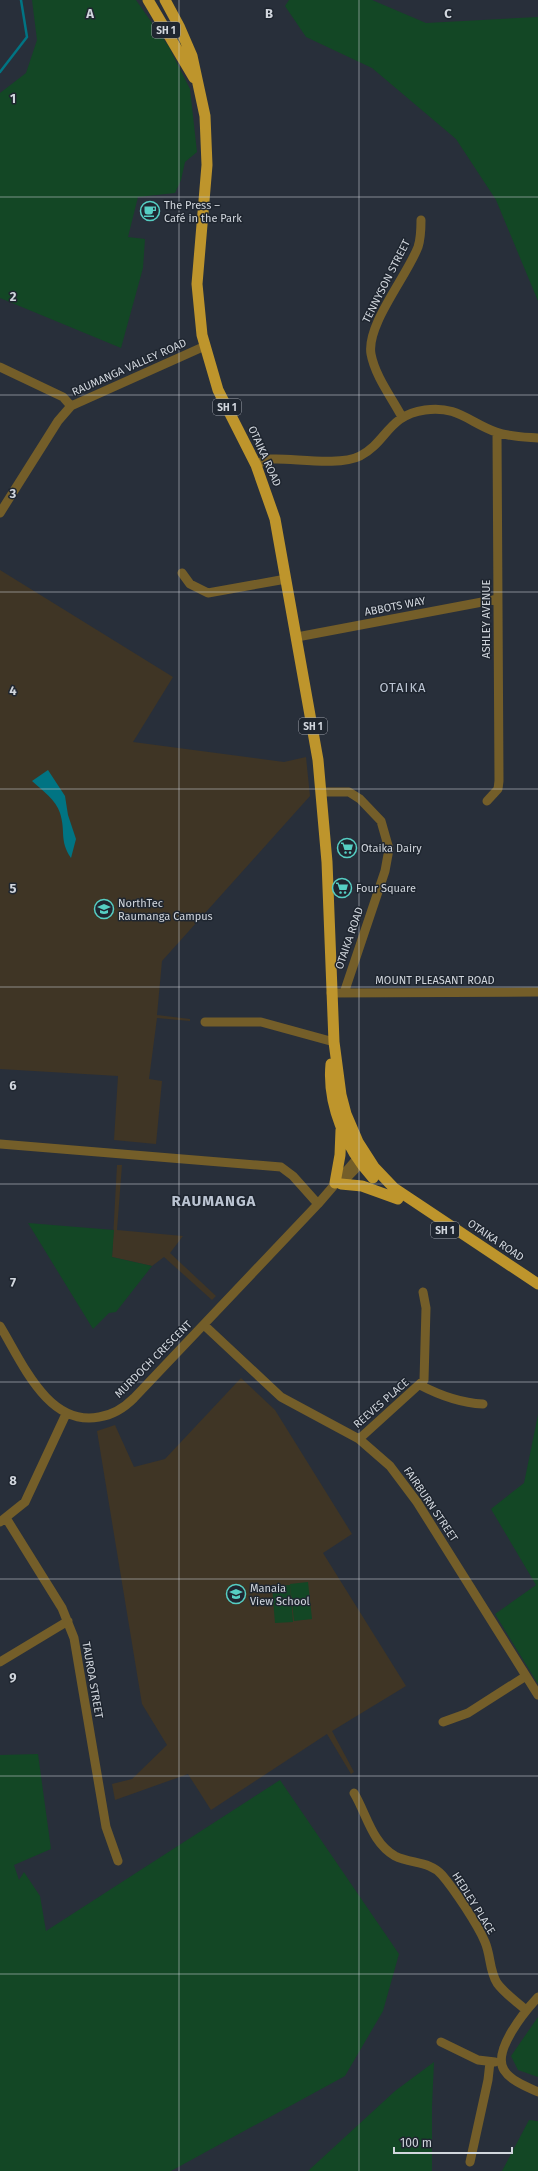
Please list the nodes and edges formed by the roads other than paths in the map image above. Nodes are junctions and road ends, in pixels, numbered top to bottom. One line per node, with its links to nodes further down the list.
1 (148, 0): 3 (highway, OTAIKA ROAD / SH 1)
2 (165, 0): 3 (highway, OTAIKA ROAD / SH 1)
3 (200, 87): 5 (highway, OTAIKA ROAD / SH 1)
4 (421, 220): 8 (street, TENNYSON STREET)
5 (204, 346): 7 (street, RAUMANGA VALLEY ROAD); 11 (highway, OTAIKA ROAD / SH 1)
6 (0, 367): 7 (street)
7 (71, 406): 12 (street, RAUMANGA VALLEY ROAD)
8 (402, 417): 9 (street); 11 (street)
9 (497, 433): 10 (street); 15 (street, ASHLEY AVENUE)
10 (538, 438)
11 (256, 464): 14 (highway, OTAIKA ROAD / SH 1)
12 (0, 513)
13 (182, 573): 14 (street)
14 (286, 579): 16 (highway, OTAIKA ROAD / SH 1)
15 (498, 599): 16 (street, ABBOTS WAY); 18 (street, ASHLEY AVENUE)
16 (297, 637): 17 (highway, OTAIKA ROAD / SH 1)
17 (322, 792): 20 (highway, OTAIKA ROAD / SH 1); 21 (street, OTAIKA ROAD)
18 (487, 801)
19 (538, 992): 21 (street, MOUNT PLEASANT ROAD)
20 (331, 993): 21 (street, MOUNT PLEASANT ROAD); 23 (highway, OTAIKA ROAD / SH 1)
21 (344, 993)
22 (205, 1022): 23 (street)
23 (334, 1042): 24 (highway, OTAIKA ROAD / SH 1); 26 (highway, OTAIKA ROAD / SH 1)
24 (341, 1125): 26 (highway, OTAIKA ROAD / SH 1); 27 (highway)
25 (0, 1144): 29 (street)
26 (362, 1160): 27 (street, MURDOCH CRESCENT); 28 (highway, OTAIKA ROAD / SH 1); 30 (highway, OTAIKA ROAD / SH 1)
27 (335, 1186): 28 (highway); 29 (street, MURDOCH CRESCENT)
28 (398, 1199): 32 (highway, OTAIKA ROAD / SH 1)
29 (318, 1204): 33 (street, MURDOCH CRESCENT)
30 (538, 1284)
31 (423, 1292): 35 (street, REEVES PLACE)
32 (538, 1292)
33 (204, 1325): 37 (street, MURDOCH CRESCENT); 38 (street, FAIRBURN STREET)
34 (0, 1326): 37 (street, MURDOCH CRESCENT)
35 (420, 1385): 36 (street); 38 (street, REEVES PLACE)
36 (483, 1404)
37 (66, 1414): 39 (street)
38 (359, 1439): 42 (street, FAIRBURN STREET)
39 (3, 1520): 40 (street, TAUROA STREET)
40 (68, 1620): 41 (street); 46 (street, TAUROA STREET)
41 (0, 1662)
42 (526, 1676): 43 (street, FAIRBURN STREET); 44 (street)
43 (538, 1695)
44 (443, 1722)
45 (354, 1793): 48 (street, HEDLEY PLACE)
46 (118, 1860)
47 (538, 1997): 48 (street)
48 (526, 2010): 50 (street)
49 (442, 2042): 51 (street)
50 (501, 2061): 51 (street); 52 (street)
51 (490, 2062): 53 (street)
52 (538, 2092)
53 (470, 2162)

